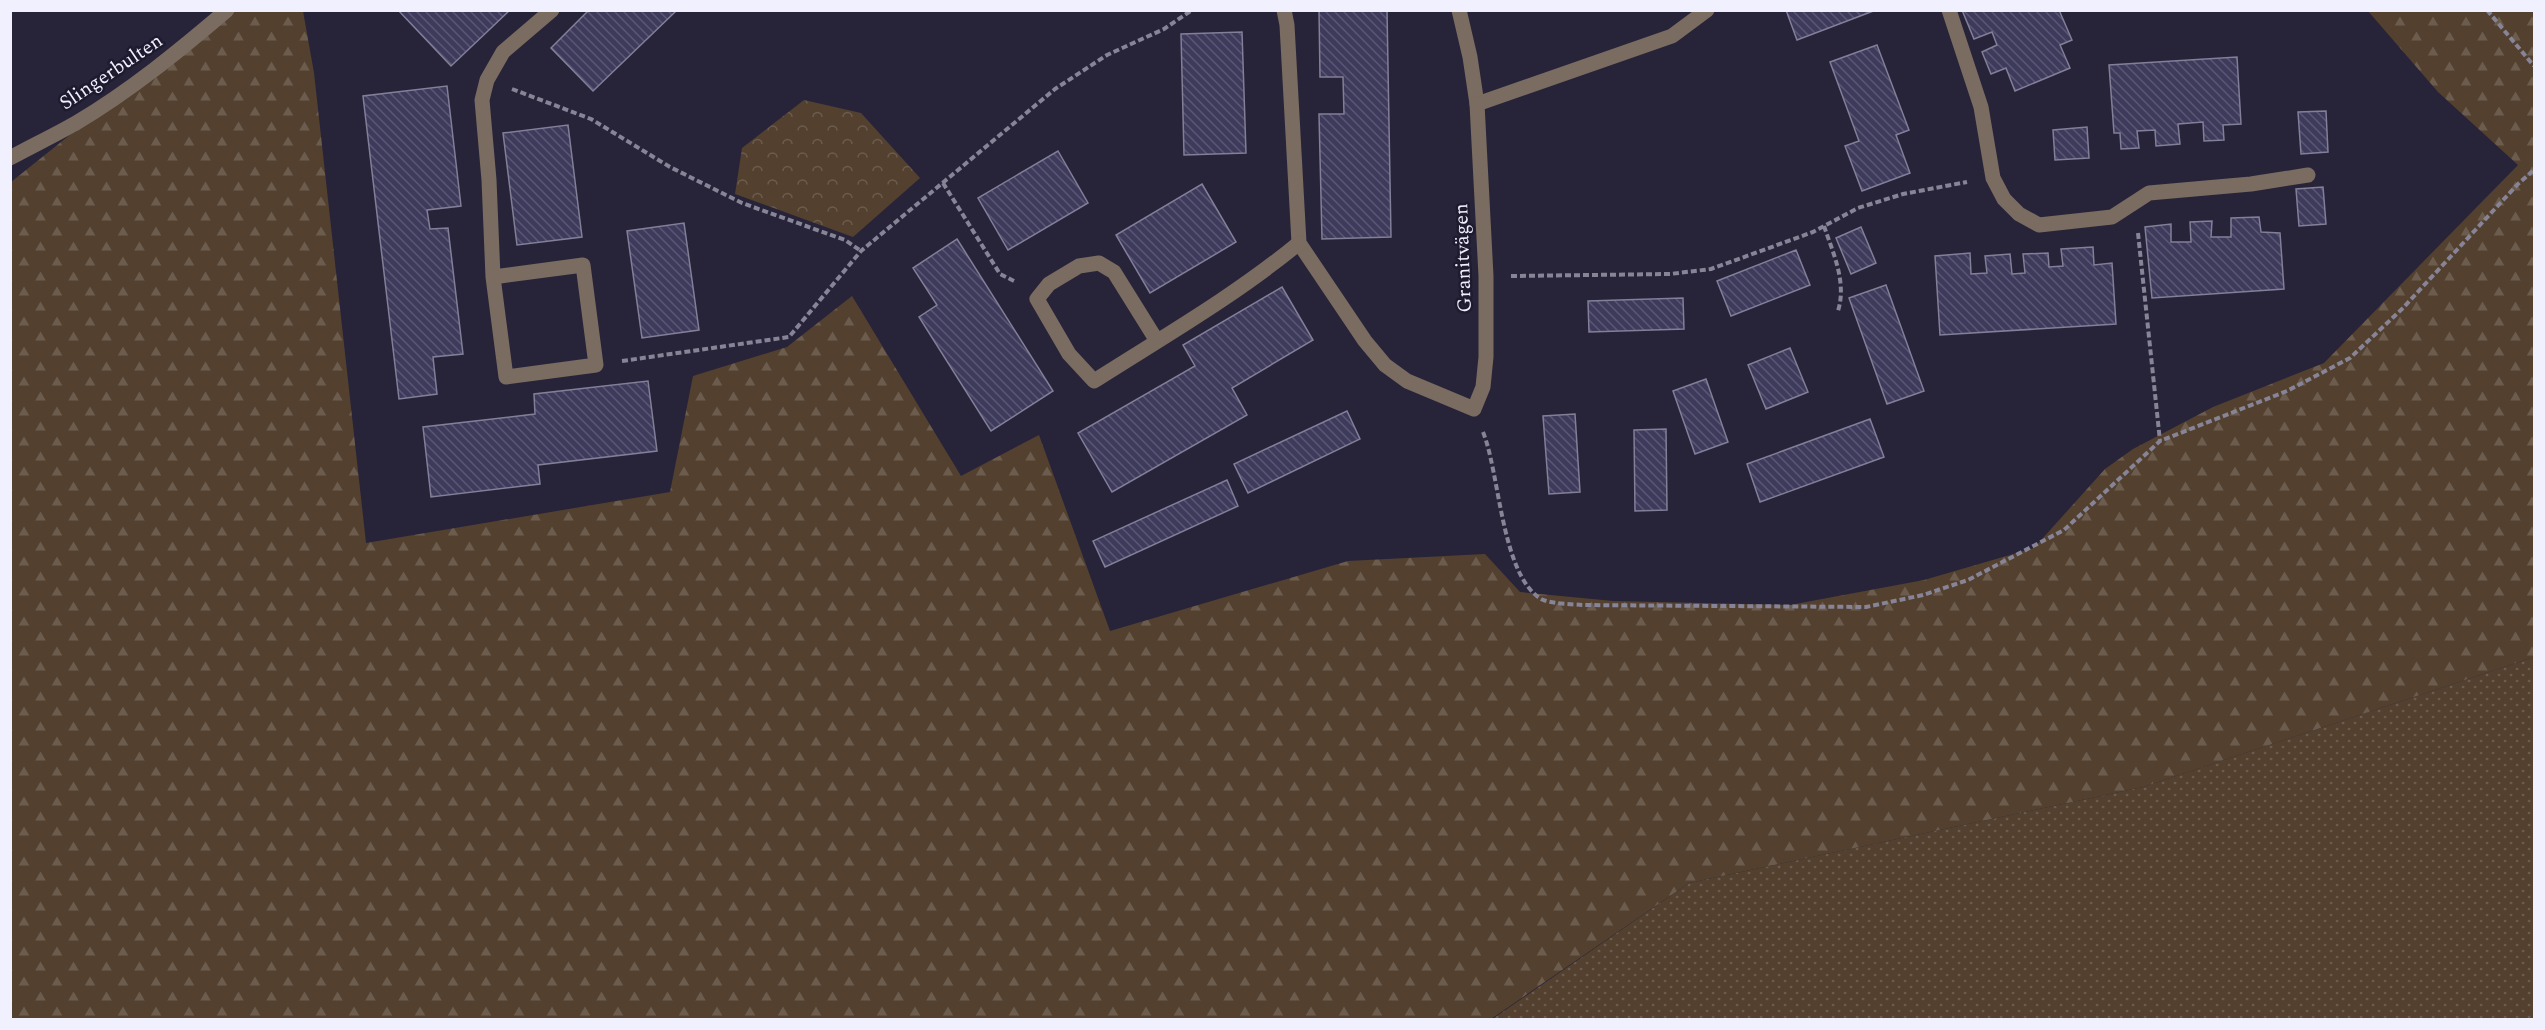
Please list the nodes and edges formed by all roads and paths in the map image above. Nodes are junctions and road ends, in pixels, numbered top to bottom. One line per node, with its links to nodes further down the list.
1 (227, 10): 12 (street, Slingerbulten)
2 (552, 10): 10 (street)
3 (1192, 10): 16 (path)
4 (1284, 10): 19 (street)
5 (1459, 10): 11 (street, Granitvägen)
6 (1707, 10): 11 (street)
7 (1949, 10): 15 (street)
8 (2487, 10): 9 (path)
9 (2535, 66)
10 (488, 80): 20 (path); 22 (street)
11 (1477, 104): 21 (street, Granitvägen)
12 (10, 158)
13 (2535, 170): 28 (path)
14 (2308, 175): 17 (street)
15 (1993, 178): 17 (street); 18 (path)
16 (943, 183): 20 (path); 23 (path)
17 (2135, 203): 28 (path)
18 (1824, 226): 21 (path); 24 (path)
19 (1299, 243): 25 (street); 27 (street)
20 (861, 251): 26 (path)
21 (1486, 276): 27 (street, Granitvägen)
22 (493, 277): 26 (street); 26 (street)
23 (1037, 299): 25 (street); 25 (street)
24 (1838, 310)
25 (1157, 341)
26 (596, 365)
27 (1474, 409): 28 (path)
28 (2160, 441)

